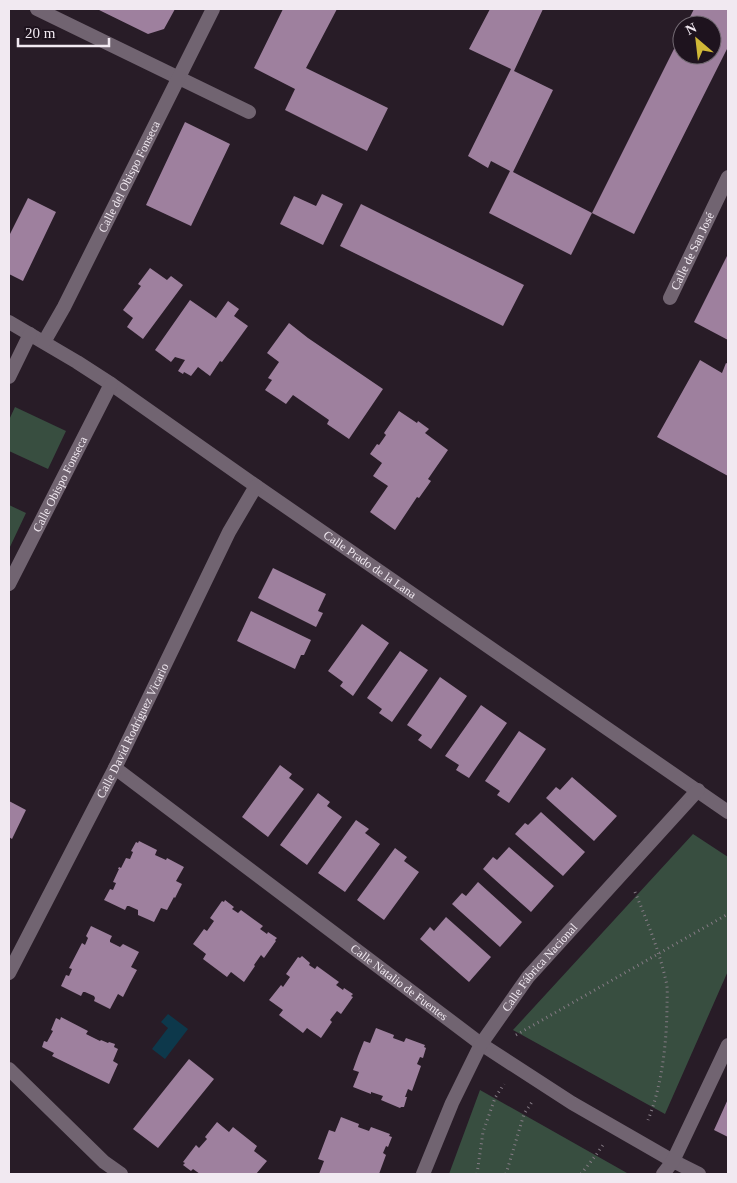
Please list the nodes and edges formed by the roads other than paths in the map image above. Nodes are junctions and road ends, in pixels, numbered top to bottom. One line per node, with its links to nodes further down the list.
1 (37, 9): 3 (street)
2 (213, 9): 3 (street, Calle del Obispo Fonseca)
3 (178, 78): 4 (street); 9 (street, Calle del Obispo Fonseca)
4 (249, 112)
5 (728, 177): 6 (street, Calle de San José)
6 (670, 298)
7 (9, 322): 8 (street, Calle Prado de la Lana)
8 (30, 334): 9 (street, Calle Prado de la Lana); 10 (street)
9 (44, 342): 11 (street, Calle Prado de la Lana)
10 (9, 377)
11 (111, 384): 12 (street, Calle Prado de la Lana); 13 (street, Calle Obispo Fonseca)
12 (256, 486): 14 (street, Calle David Rodríguez Vicario); 15 (street, Calle Prado de la Lana)
13 (9, 584)
14 (115, 768): 17 (street, Calle David Rodríguez Vicario); 19 (street, Calle Natalio de Fuentes)
15 (698, 790): 16 (street, Calle Prado de la Lana); 19 (street, Calle Fábrica Nacional)
16 (728, 812)
17 (9, 973)
18 (728, 1045): 21 (street)
19 (485, 1047): 21 (street, Calle Natalio de Fuentes); 23 (street, Calle Fábrica Nacional)
20 (9, 1070): 22 (street)
21 (673, 1161): 24 (street); 25 (street, Calle Natalio de Fuentes)
22 (121, 1174)
23 (423, 1174)
24 (663, 1174)
25 (699, 1174)

